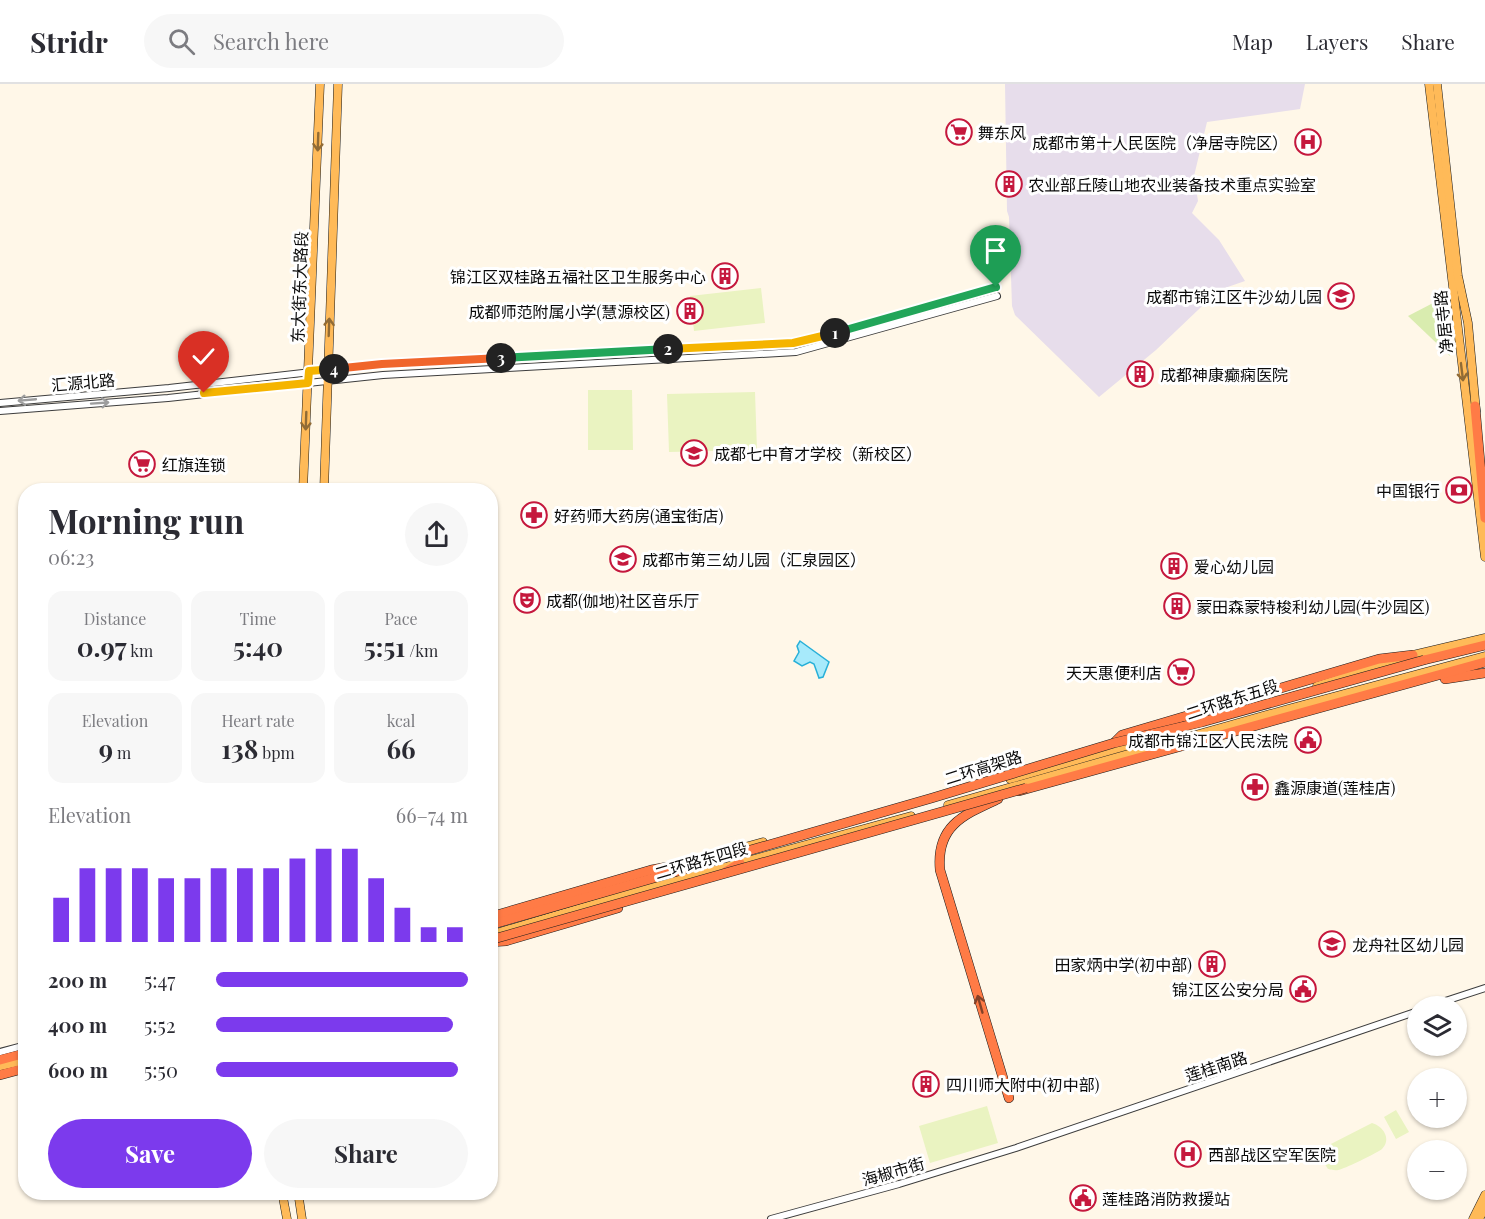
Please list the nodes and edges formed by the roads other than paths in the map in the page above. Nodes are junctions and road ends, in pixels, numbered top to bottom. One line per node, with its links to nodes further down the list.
1 (320, 84): 8 (main road, 东大街东大路段, one-way to 8)
2 (338, 84): 7 (main road, 东大街东大路段, one-way to 2)
3 (1429, 84): 18 (main road, 净居寺路, one-way to 18)
4 (1437, 84): 12 (main road, 净居寺路)
5 (996, 287): 7 (street, 汇源北路)
6 (997, 296): 9 (street, 汇源北路)
7 (328, 369): 8 (street, 汇源北路); 9 (main road, 东大街东大路段)
8 (309, 371): 10 (main road, 东大街东大路段); 11 (street, 汇源北路, one-way to 11)
9 (327, 381): 10 (street, 汇源北路); 16 (main road, 东大街东大路段)
10 (308, 383): 13 (street, 汇源北路, one-way to 10); 15 (main road, 东大街东大路段, one-way to 15)
11 (0, 403)
12 (1474, 406): 14 (main road, 净居寺路); 17 (highway)
13 (0, 411)
14 (1485, 469)
15 (303, 483)
16 (324, 483)
17 (1485, 518)
18 (1485, 556)
19 (1485, 638): 21 (main road, 二环路东五段)
20 (1485, 645): 26 (highway, 二环高架路, bridge)
21 (1413, 655): 26 (highway); 28 (main road, 二环路东五段)
22 (1485, 656): 28 (main road, 二环路东五段)
23 (1485, 662): 25 (highway, 二环高架路)
24 (1485, 672): 25 (highway)
25 (1343, 700): 27 (highway, 二环高架路)
26 (1114, 743): 29 (highway, 二环高架路, bridge)
27 (1026, 788): 33 (highway, 二环高架路, bridge); 46 (highway, one-way to 27, bridge)
28 (919, 810): 29 (main road, 二环路东四段); 31 (main road, 二环路东四段)
29 (738, 858): 30 (highway, bridge); 32 (main road, 二环路东四段); 34 (highway, bridge)
30 (498, 918)
31 (498, 919)
32 (498, 933)
33 (498, 939)
34 (498, 941)
35 (1485, 988): 36 (street)
36 (1461, 996)
37 (1407, 1015): 47 (street, 莲桂南路)
38 (18, 1048): 39 (street)
39 (0, 1052)
40 (18, 1055): 41 (highway)
41 (0, 1060)
42 (18, 1062): 43 (main road)
43 (0, 1066)
44 (18, 1070): 45 (highway)
45 (0, 1075)
46 (1009, 1098)
47 (1022, 1146): 54 (street, 海椒市街)
48 (1485, 1195): 55 (main road)
49 (283, 1200): 52 (main road)
50 (299, 1200): 53 (main road)
51 (1485, 1208): 56 (main road)
52 (287, 1219)
53 (302, 1219)
54 (771, 1219)
55 (1473, 1219)
56 (1479, 1219)

